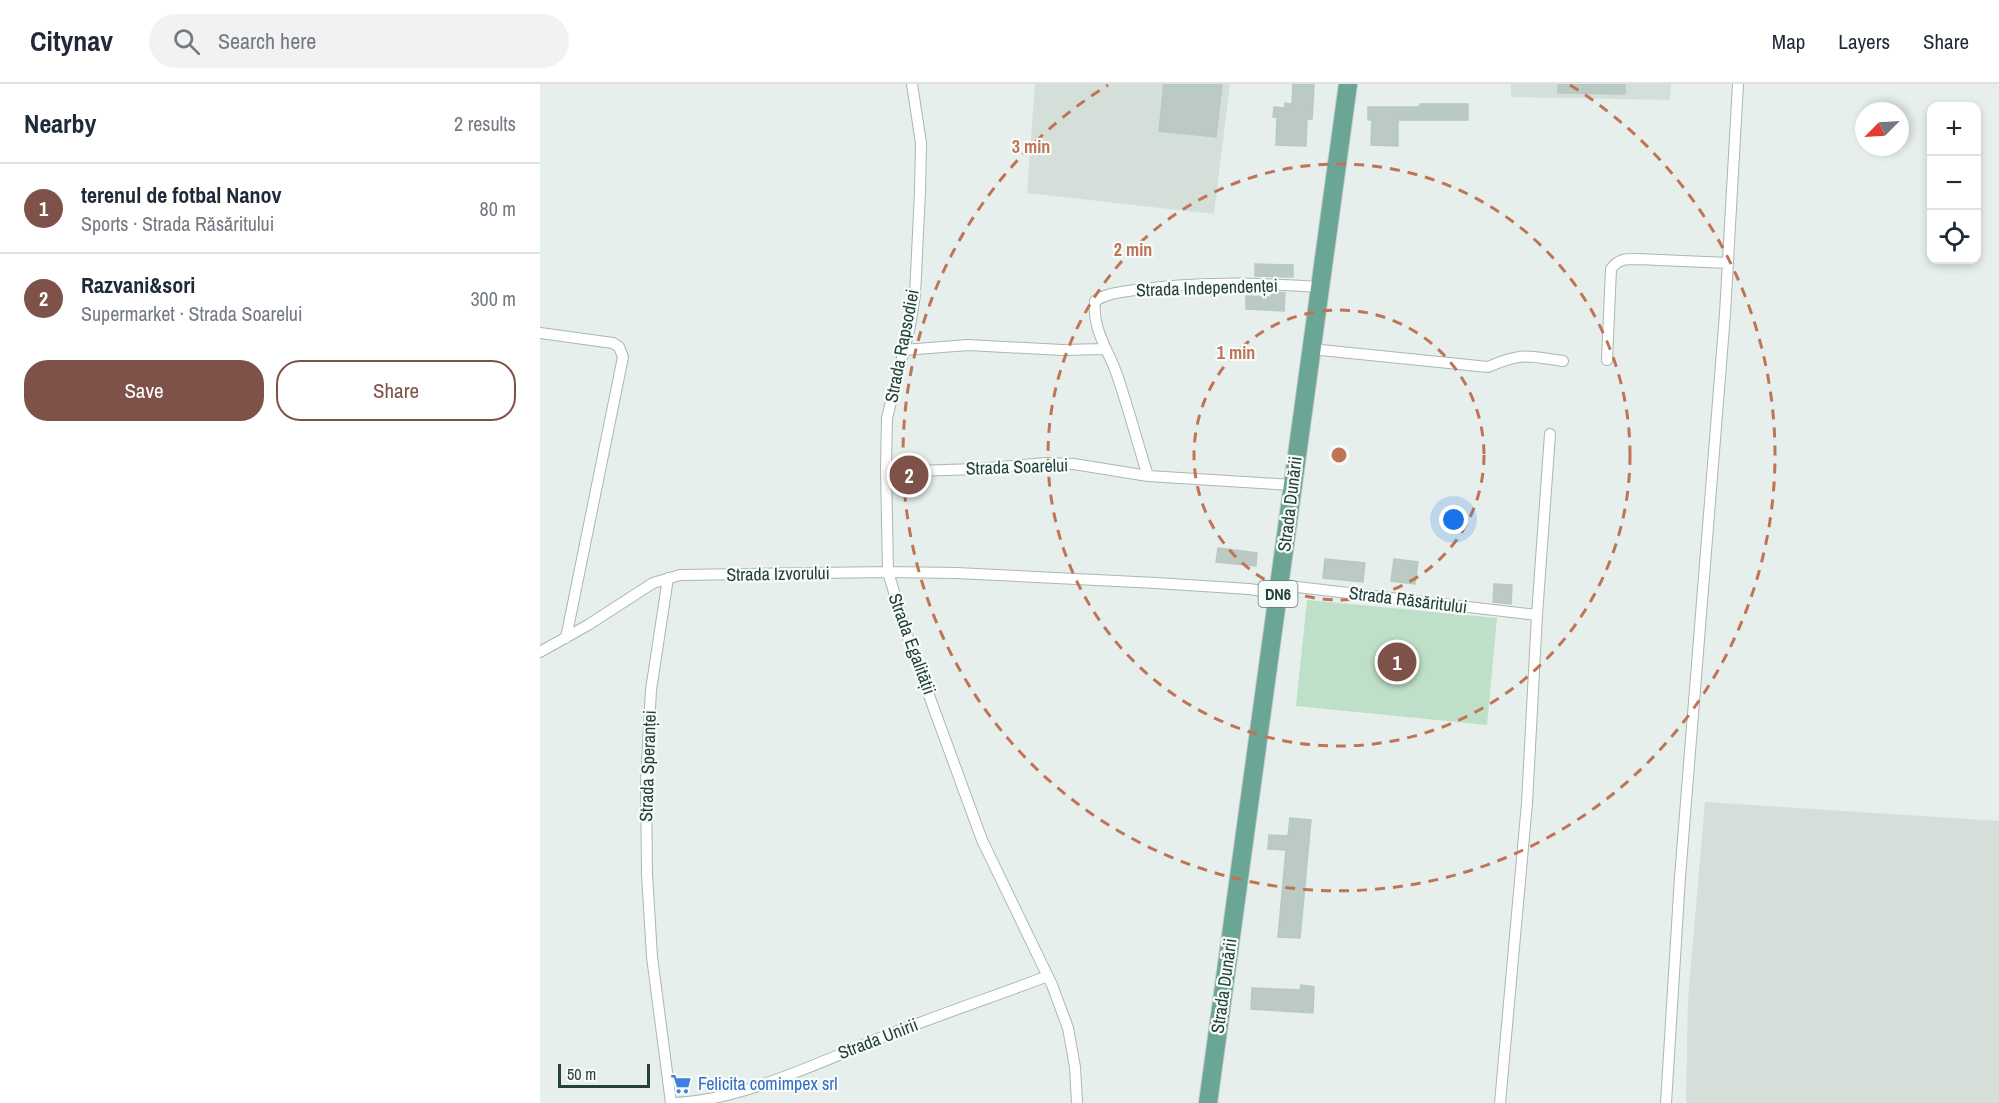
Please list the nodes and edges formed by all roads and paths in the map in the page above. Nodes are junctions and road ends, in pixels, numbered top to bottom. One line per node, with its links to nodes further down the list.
1 (912, 84): 8 (street, Strada Rapsodiei)
2 (1348, 84): 5 (main road, Strada Dunării / DN6)
3 (1738, 84): 4 (street)
4 (1728, 263): 10 (street); 27 (street)
5 (1320, 287): 7 (street, Strada Independenței); 9 (main road, Strada Dunării / DN6)
6 (540, 333): 20 (street)
7 (1104, 349): 8 (street); 14 (street)
8 (904, 350): 13 (street, Strada Rapsodiei)
9 (1311, 350): 11 (street); 15 (main road, Strada Dunării / DN6)
10 (1607, 360)
11 (1563, 361)
12 (1550, 434): 19 (street)
13 (886, 472): 14 (street, Strada Soarelui); 16 (street, Strada Rapsodiei)
14 (1148, 476): 15 (street, Strada Soarelui)
15 (1292, 485): 18 (main road, Strada Dunării / DN6)
16 (888, 572): 17 (street, Strada Izvorului); 18 (street, Strada Egalității); 22 (street, Strada Egalității)
17 (668, 578): 20 (street); 23 (street, Strada Speranței)
18 (1279, 589): 19 (street, Strada Răsăritului); 25 (main road, Strada Dunării / DN6)
19 (1537, 615): 26 (street)
20 (566, 638): 21 (street)
21 (540, 652)
22 (1048, 976): 23 (street, Strada Unirii); 24 (street, Strada Egalității)
23 (671, 1103)
24 (1077, 1103)
25 (1208, 1103)
26 (1500, 1103)
27 (1666, 1103)

